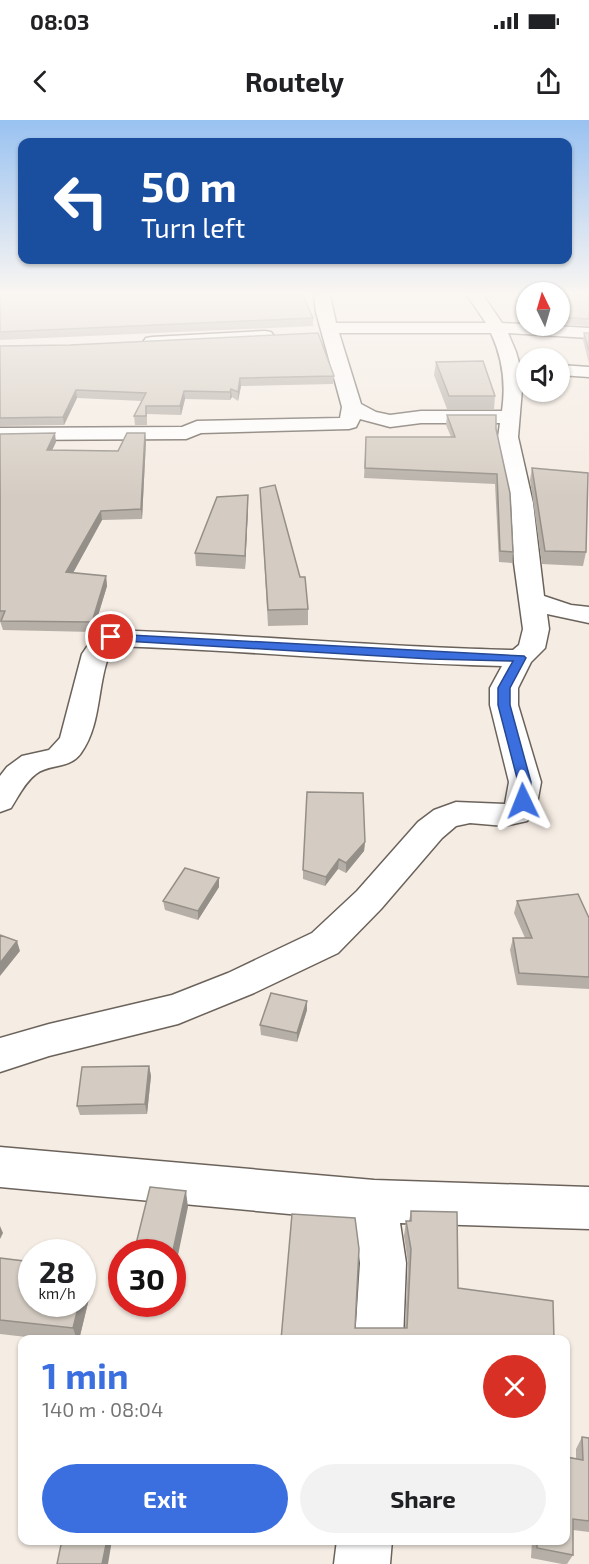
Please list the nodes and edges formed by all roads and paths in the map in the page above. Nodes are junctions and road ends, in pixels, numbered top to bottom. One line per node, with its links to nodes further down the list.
1 (339, 362): 5 (street)
2 (570, 370): 3 (street)
3 (589, 372)
4 (516, 379): 6 (street)
5 (352, 407): 6 (street); 7 (street)
6 (511, 417): 8 (street)
7 (0, 434)
8 (531, 600): 9 (street); 10 (street)
9 (589, 615)
10 (520, 658): 11 (street); 12 (street)
11 (0, 801)
12 (0, 1055)
13 (0, 1167): 14 (street)
14 (374, 1201): 15 (street); 16 (street)
15 (589, 1208)
16 (379, 1335)
17 (364, 1545): 18 (street)
18 (362, 1564)

